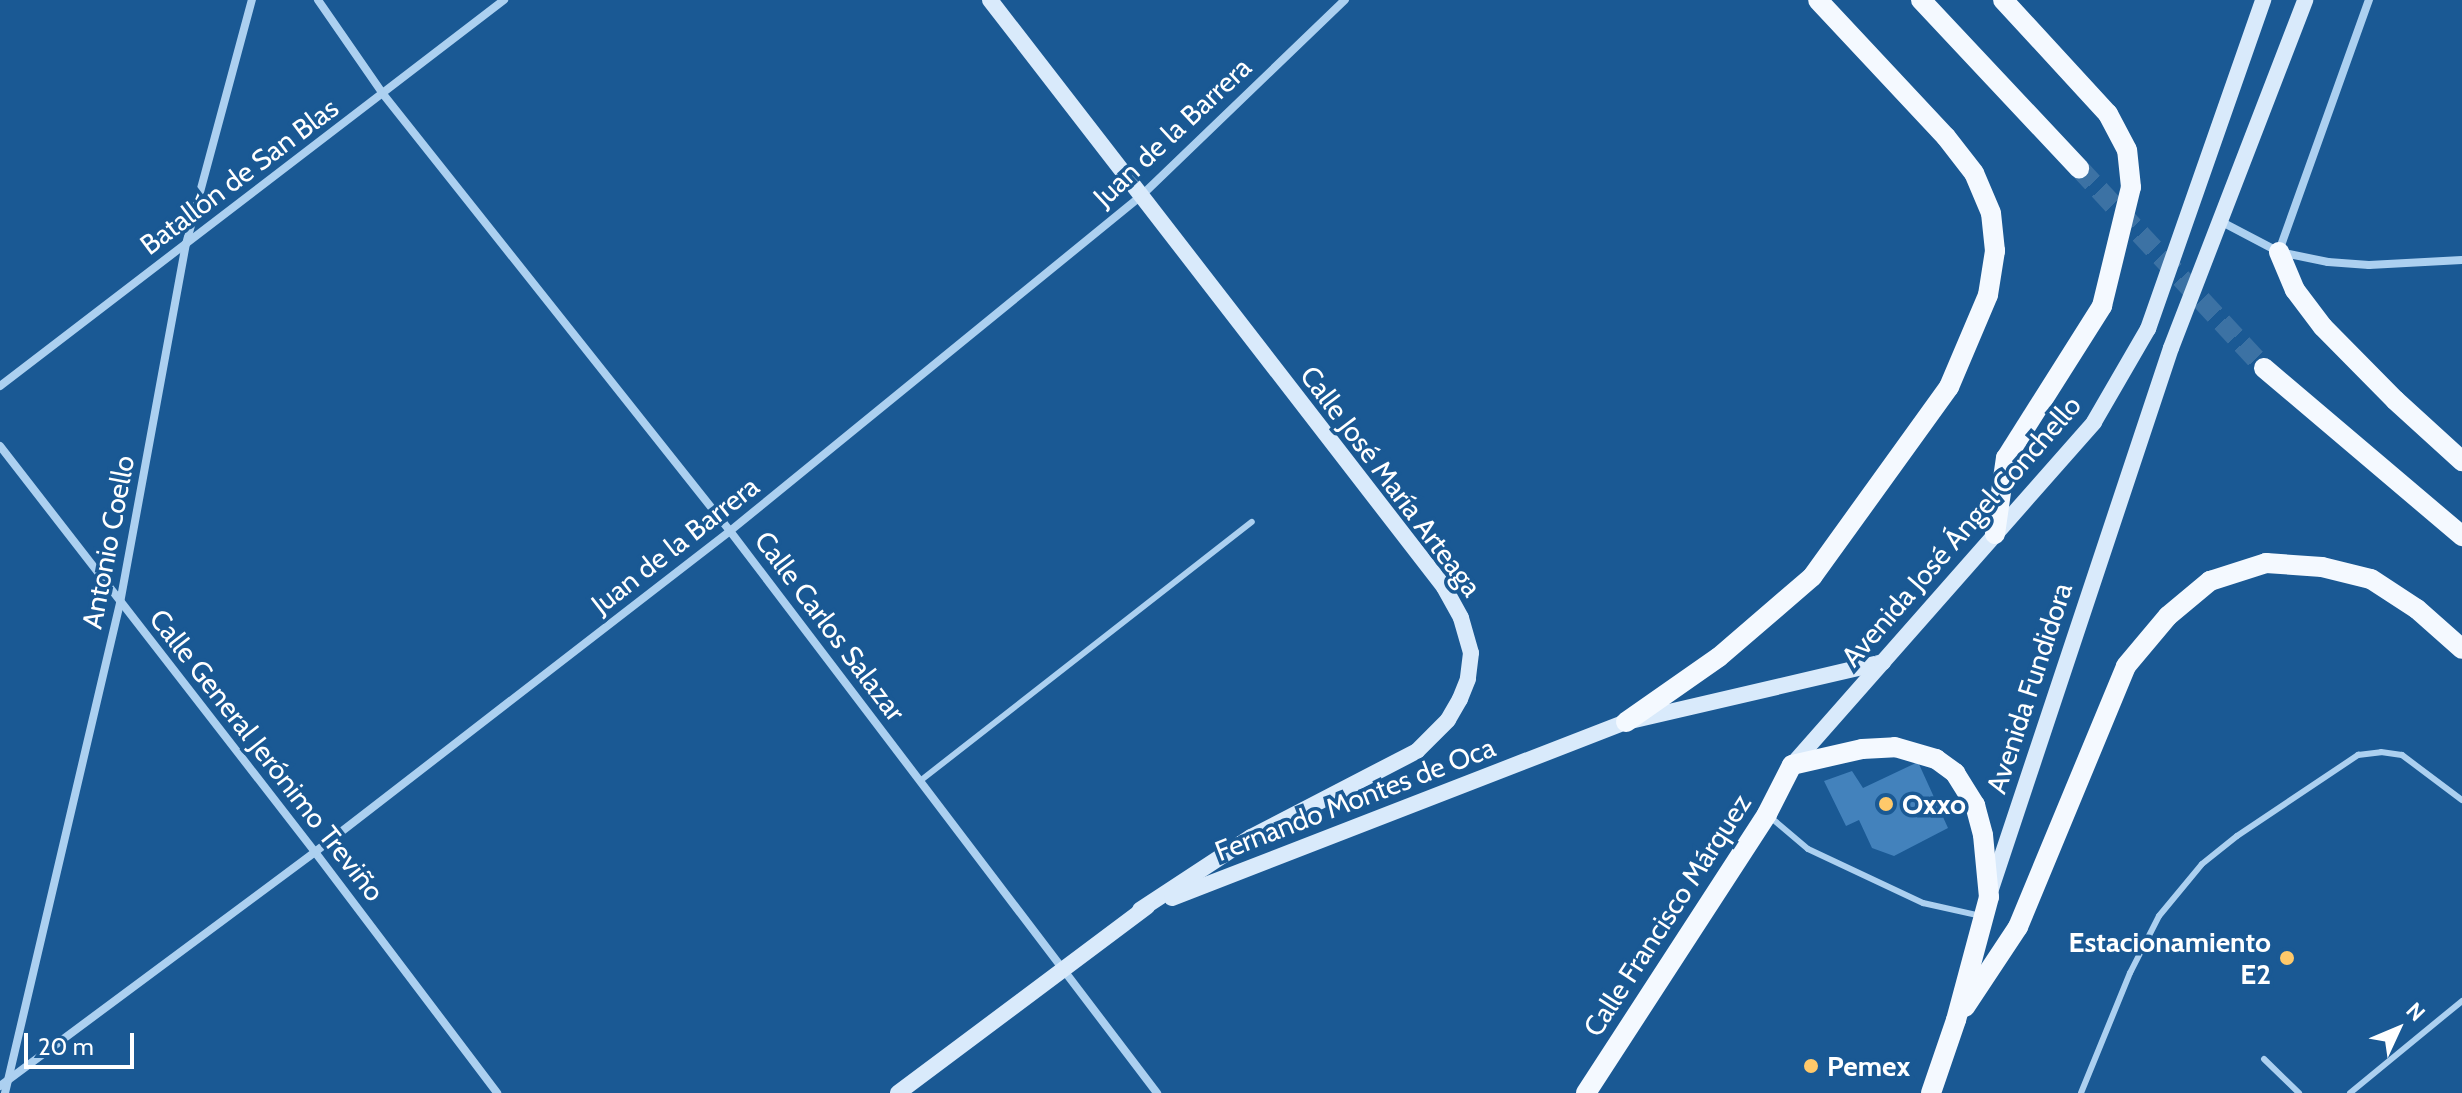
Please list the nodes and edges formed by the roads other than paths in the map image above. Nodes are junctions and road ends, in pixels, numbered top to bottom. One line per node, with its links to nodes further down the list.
1 (252, 0): 16 (street, Antonio Coello)
2 (318, 0): 12 (street, Calle Carlos Salazar)
3 (504, 0): 12 (street, Batallón de San Blas)
4 (990, 0): 14 (street, Calle José María Arteaga)
5 (1345, 0): 14 (street, Juan de la Barrera)
6 (1818, 0): 30 (main road)
7 (1921, 0): 13 (main road)
8 (2003, 0): 25 (main road)
9 (2263, 0): 25 (street, Avenida José Ángel Conchello)
10 (2305, 0): 15 (street)
11 (2369, 0): 17 (street)
12 (383, 94): 16 (street, Batallón de San Blas); 24 (street, Calle Carlos Salazar)
13 (2079, 168)
14 (1141, 196): 24 (street, Juan de la Barrera); 37 (street, Calle José María Arteaga)
15 (2220, 221): 17 (street); 36 (street, Avenida Fundidora)
16 (186, 244): 20 (street, Batallón de San Blas); 27 (street, Antonio Coello)
17 (2279, 252): 18 (street); 22 (main road)
18 (2462, 260)
19 (2264, 368): 26 (main road)
20 (0, 386)
21 (0, 446): 27 (street, Calle General Jerónimo Treviño)
22 (2462, 461)
23 (1252, 522): 32 (lane)
24 (730, 531): 32 (street, Calle Carlos Salazar); 35 (street, Juan de la Barrera)
25 (1995, 534): 29 (street, Avenida José Ángel Conchello)
26 (2462, 536)
27 (120, 603): 35 (street, Calle General Jerónimo Treviño); 42 (street, Antonio Coello)
28 (2462, 649): 40 (main road)
29 (1883, 662): 30 (street, Fernando Montes de Oca); 31 (street, Avenida José Ángel Conchello)
30 (1626, 722): 37 (street, Fernando Montes de Oca)
31 (1792, 765): 34 (main road, Calle Francisco Márquez); 36 (main road)
32 (920, 781): 38 (street, Calle Carlos Salazar)
33 (2462, 800): 49 (lane)
34 (1767, 814): 36 (lane); 47 (main road, Calle Francisco Márquez)
35 (315, 852): 42 (street, Juan de la Barrera); 44 (street, Calle General Jerónimo Treviño)
36 (1986, 907): 40 (main road, Avenida Fundidora)
37 (1140, 910): 38 (street, Fernando Montes de Oca)
38 (1062, 969): 45 (street, Fernando Montes de Oca); 46 (street, Calle Carlos Salazar)
39 (2462, 1001): 51 (lane)
40 (1956, 1020): 48 (main road, Avenida Fundidora)
41 (2264, 1059): 50 (lane)
42 (4, 1083): 43 (street, Antonio Coello)
43 (5, 1093)
44 (497, 1093)
45 (898, 1093)
46 (1157, 1093)
47 (1586, 1093)
48 (1931, 1093)
49 (2081, 1093)
50 (2299, 1093)
51 (2350, 1093)

